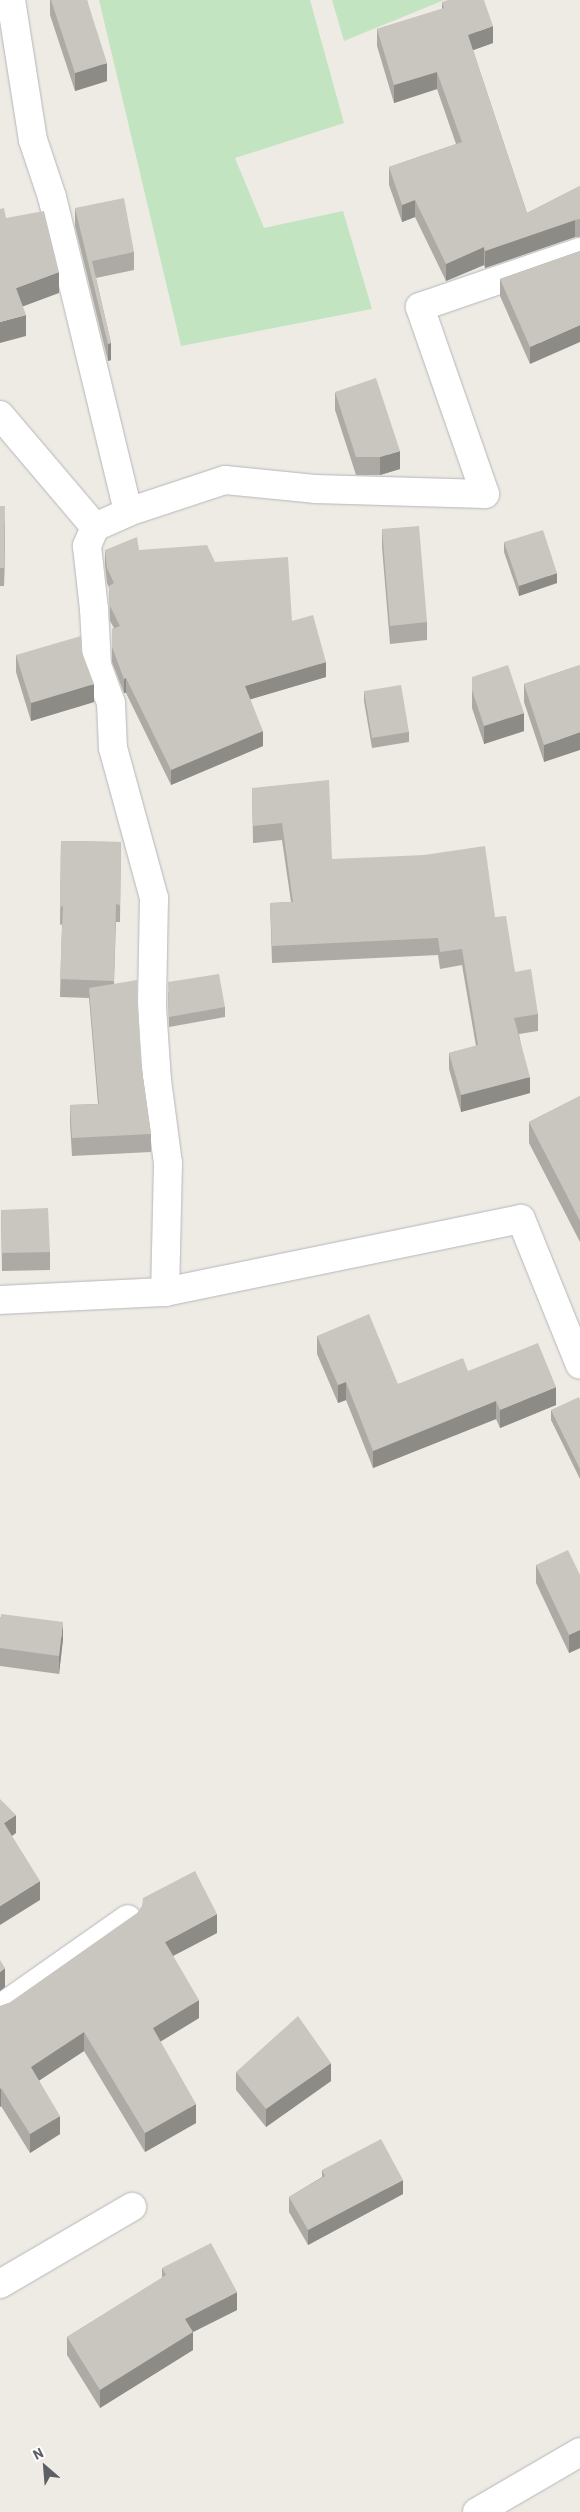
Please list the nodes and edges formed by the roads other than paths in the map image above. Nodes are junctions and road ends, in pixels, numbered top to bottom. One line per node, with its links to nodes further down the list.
1 (11, 0): 4 (street)
2 (580, 252): 4 (street)
3 (0, 415): 5 (street)
4 (128, 512): 5 (street)
5 (95, 527): 6 (street)
6 (165, 1292): 7 (street); 8 (street)
7 (0, 1300)
8 (580, 1365)
9 (128, 1918): 10 (street)
10 (0, 2009)
11 (132, 2207): 12 (street)
12 (0, 2284)
13 (580, 2452): 14 (street)
14 (477, 2512)

